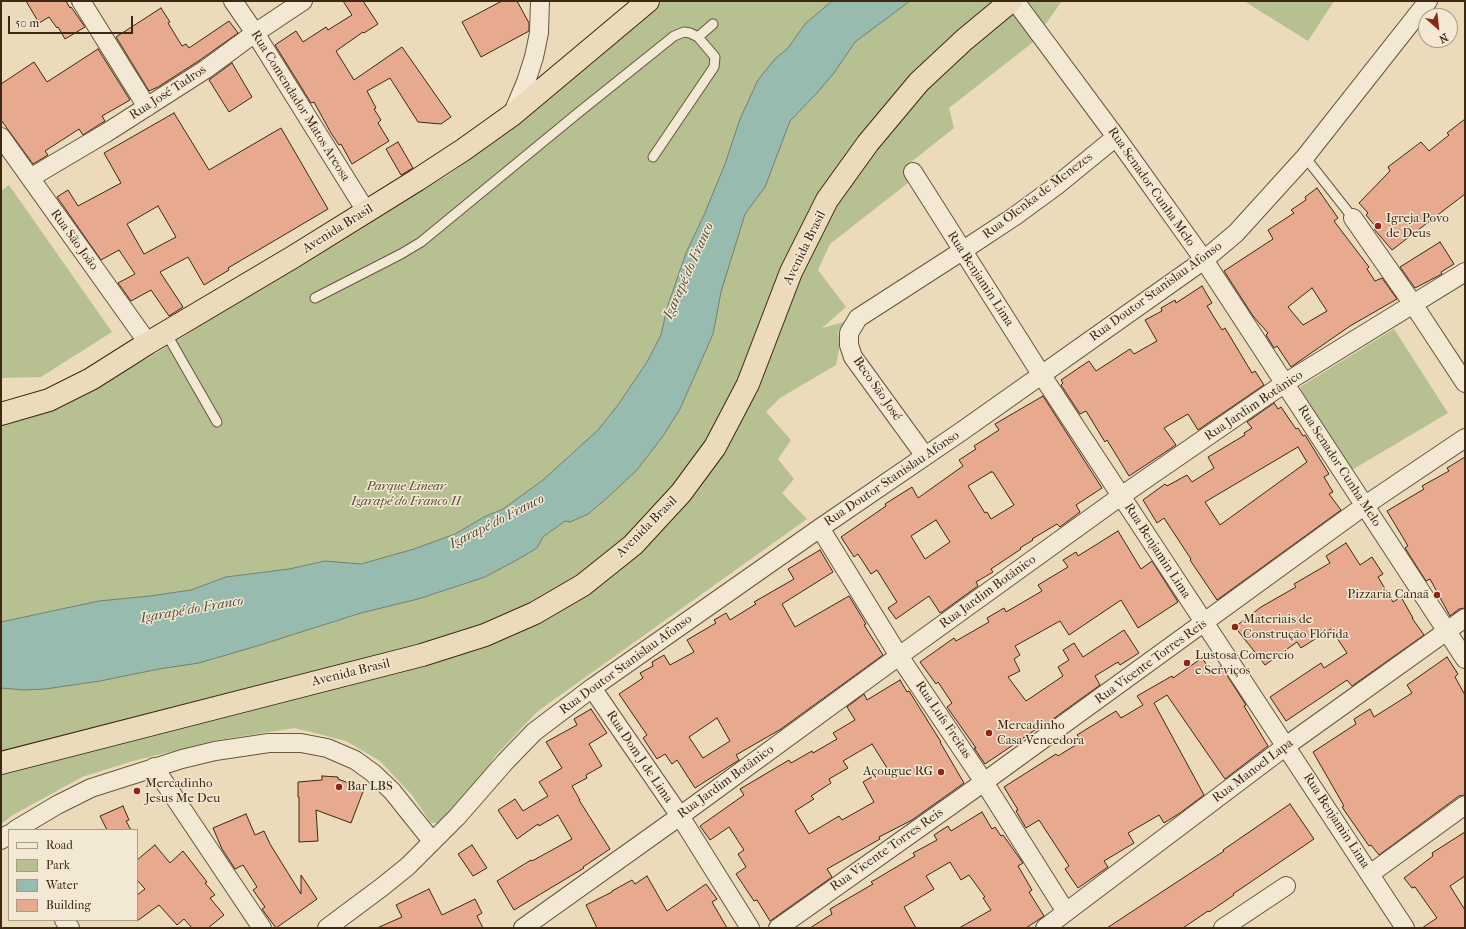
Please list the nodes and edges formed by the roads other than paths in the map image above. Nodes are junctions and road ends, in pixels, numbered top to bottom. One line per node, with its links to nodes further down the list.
1 (81, 1): 12 (street)
2 (233, 1): 10 (street, Rua Comendador Matos Areosa)
3 (303, 1): 10 (street, Rua José Tadros)
4 (540, 1): 13 (street)
5 (648, 1): 13 (highway, Avenida Brasil)
6 (1011, 1): 46 (highway, Avenida Brasil)
7 (1015, 1): 15 (street, Rua Senador Cunha Melo)
8 (1428, 1): 16 (street, Rua Doutor Stanislau Afonso)
9 (713, 24): 11 (lane)
10 (255, 33): 12 (street, Rua José Tadros); 20 (street, Rua Comendador Matos Areosa)
11 (698, 37): 17 (lane); 25 (lane)
12 (147, 107): 19 (street, Rua José Tadros)
13 (512, 115): 20 (highway, Avenida Brasil)
14 (1, 137): 19 (street, Rua São João)
15 (1116, 137): 22 (street, Rua Olenka de Menezes); 23 (street, Rua Senador Cunha Melo)
16 (1305, 157): 21 (lane); 23 (street, Rua Doutor Stanislau Afonso)
17 (653, 158)
18 (913, 172): 22 (street, Rua Benjamin Lima)
19 (30, 178): 28 (street, Rua São João)
20 (366, 211): 28 (highway, Avenida Brasil)
21 (1352, 218): 26 (street)
22 (962, 251): 27 (street, Rua Olenka de Menezes); 29 (street, Rua Benjamin Lima)
23 (1204, 260): 29 (street, Rua Doutor Stanislau Afonso); 31 (street, Rua Senador Cunha Melo)
24 (1465, 272): 26 (street, Rua Jardim Botânico)
25 (315, 298)
26 (1413, 304): 30 (street); 31 (street, Rua Jardim Botânico)
27 (858, 318): 35 (street, Beco São José)
28 (157, 338): 32 (highway, Avenida Brasil); 33 (lane)
29 (1041, 374): 35 (street, Rua Doutor Stanislau Afonso); 36 (street, Rua Benjamin Lima)
30 (1465, 383)
31 (1285, 384): 36 (street, Rua Jardim Botânico); 37 (street, Rua Senador Cunha Melo)
32 (1, 414)
33 (217, 422)
34 (1465, 438): 37 (street, Rua Vicente Torres Reis)
35 (925, 456): 38 (street, Rua Doutor Stanislau Afonso)
36 (1121, 496): 40 (street, Rua Benjamin Lima); 42 (street, Rua Jardim Botânico)
37 (1364, 506): 40 (street, Rua Vicente Torres Reis); 41 (street, Rua Senador Cunha Melo)
38 (820, 528): 42 (street, Rua Luís Freitas); 44 (street, Rua Doutor Stanislau Afonso)
39 (1465, 618): 41 (street, Rua Manoel Lapa)
40 (1204, 623): 45 (street, Rua Benjamin Lima); 48 (street, Rua Vicente Torres Reis)
41 (1446, 631): 43 (street, Rua Senador Cunha Melo); 45 (street, Rua Manoel Lapa)
42 (899, 656): 48 (street, Rua Luís Freitas); 50 (street, Rua Jardim Botânico)
43 (1465, 659)
44 (592, 688): 50 (street, Rua Dom J de Lima); 52 (street, Rua Doutor Stanislau Afonso)
45 (1286, 746): 53 (street, Rua Benjamin Lima); 55 (street, Rua Manoel Lapa)
46 (1, 762)
47 (154, 767): 51 (street); 52 (street); 56 (street)
48 (984, 782): 55 (street, Rua Luís Freitas); 60 (street, Rua Vicente Torres Reis)
49 (1465, 805): 53 (street)
50 (680, 816): 58 (street, Rua Jardim Botânico); 59 (street, Rua Dom J de Lima)
51 (20, 829)
52 (432, 841): 57 (street, Rua Doutor Stanislau Afonso)
53 (1370, 874): 63 (street, Rua Benjamin Lima)
54 (1286, 886): 62 (street)
55 (1066, 912): 61 (street, Rua Manoel Lapa)
56 (262, 928)
57 (327, 928)
58 (523, 928)
59 (750, 928)
60 (778, 928)
61 (1045, 928)
62 (1223, 928)
63 (1405, 928)

